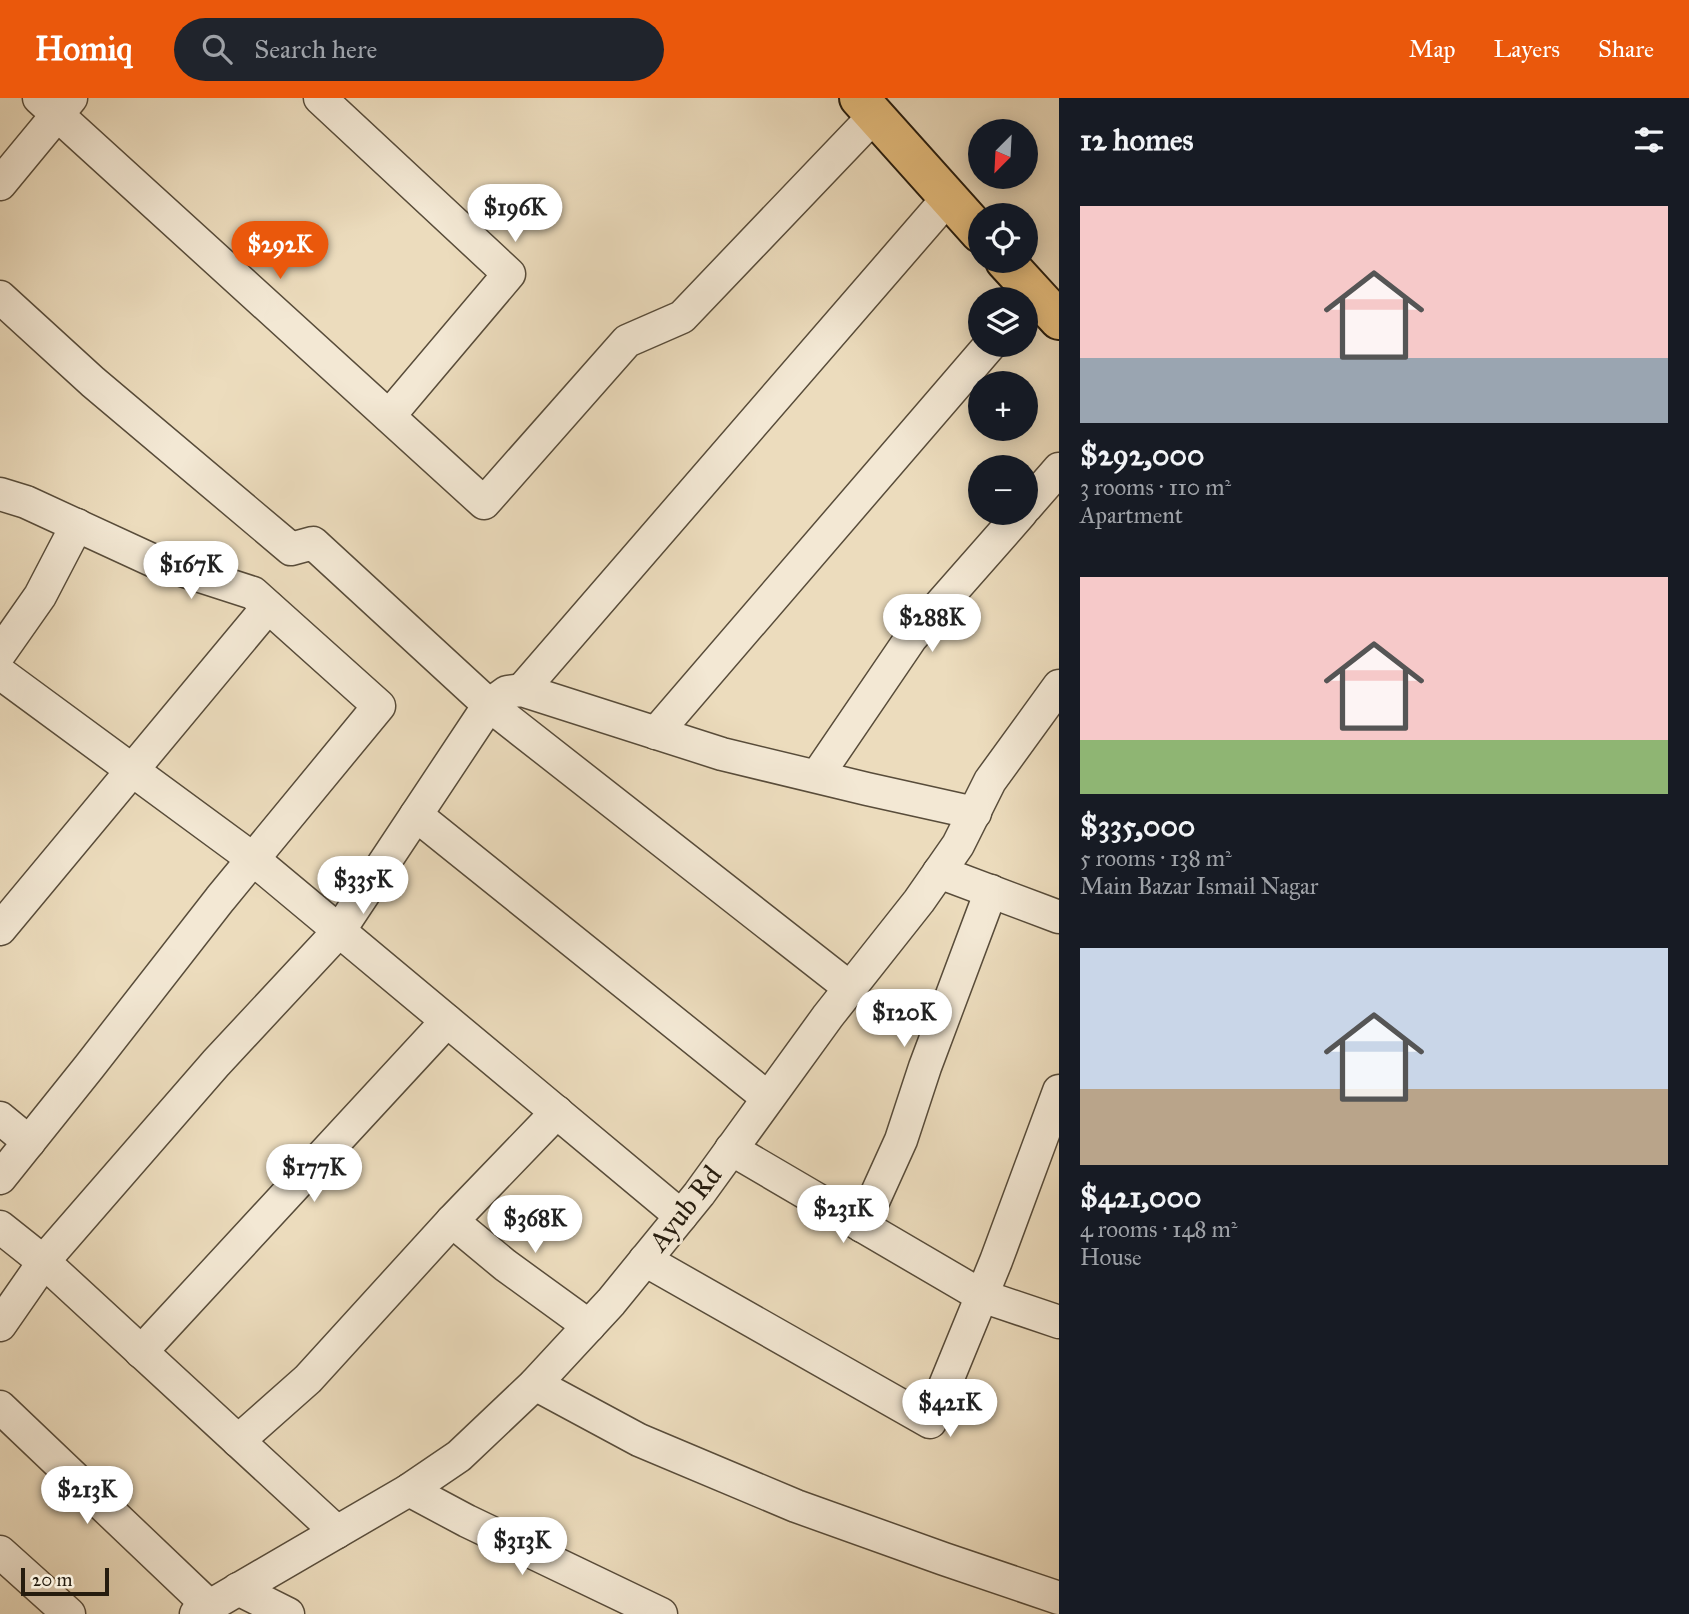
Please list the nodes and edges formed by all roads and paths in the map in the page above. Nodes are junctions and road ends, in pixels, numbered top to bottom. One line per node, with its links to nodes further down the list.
1 (320, 98): 13 (street)
2 (56, 104): 4 (street); 13 (street)
3 (875, 104): 5 (main road); 6 (main road); 13 (street)
4 (0, 184)
5 (948, 198): 7 (main road); 23 (street)
6 (985, 203)
7 (968, 220)
8 (1017, 273): 11 (main road)
9 (1035, 273): 11 (main road)
10 (0, 297): 24 (street)
11 (1044, 300)
12 (980, 357): 25 (street)
13 (388, 416)
14 (1059, 469): 15 (street)
15 (1038, 493)
16 (0, 494): 17 (street)
17 (77, 525): 19 (street); 20 (street)
18 (1010, 525): 27 (street)
19 (268, 607): 26 (street); 30 (street)
20 (0, 653)
21 (0, 673): 26 (street)
22 (1059, 686): 28 (street, Ayub Rd)
23 (522, 690): 24 (street); 25 (street)
24 (489, 705): 29 (street); 36 (street)
25 (656, 733): 27 (street)
26 (132, 770): 30 (street); 34 (street)
27 (817, 776): 28 (street)
28 (975, 813): 31 (street, Ayub Rd)
29 (415, 815): 35 (street); 39 (street)
30 (253, 859): 35 (street); 42 (street)
31 (939, 872): 32 (street); 36 (street, Ayub Rd)
32 (991, 891): 33 (street); 47 (street)
33 (1059, 917)
34 (0, 929)
35 (339, 931): 37 (street); 50 (street)
36 (850, 988): 39 (street, Ayub Rd)
37 (447, 1021): 40 (street); 55 (street)
38 (1059, 1091): 51 (street)
39 (768, 1098): 43 (street, Ayub Rd)
40 (557, 1112): 45 (street); 46 (street)
41 (0, 1118): 42 (street)
42 (29, 1142): 44 (street)
43 (731, 1149): 45 (street, Ayub Rd); 47 (street)
44 (0, 1178)
45 (681, 1216): 49 (street, Ayub Rd)
46 (452, 1221): 54 (street); 58 (street)
47 (862, 1226): 51 (street)
48 (0, 1227): 50 (street)
49 (645, 1260): 51 (street); 54 (street, Ayub Rd)
50 (44, 1262): 53 (street); 55 (street)
51 (982, 1296): 52 (street)
52 (1059, 1322)
53 (0, 1325)
54 (589, 1326): 56 (street, Ayub Rd)
55 (141, 1352): 58 (street)
56 (535, 1384): 59 (street, Ayub Rd); 63 (street)
57 (0, 1407): 64 (street)
58 (238, 1441): 60 (street)
59 (409, 1490): 60 (street, Ayub Rd); 67 (street)
60 (337, 1532): 62 (street, Ayub Rd)
61 (0, 1552): 65 (street)
62 (238, 1589): 64 (street, Ayub Rd); 66 (street)
63 (1059, 1598)
64 (203, 1610)
65 (69, 1614)
66 (288, 1614)
67 (661, 1614)

